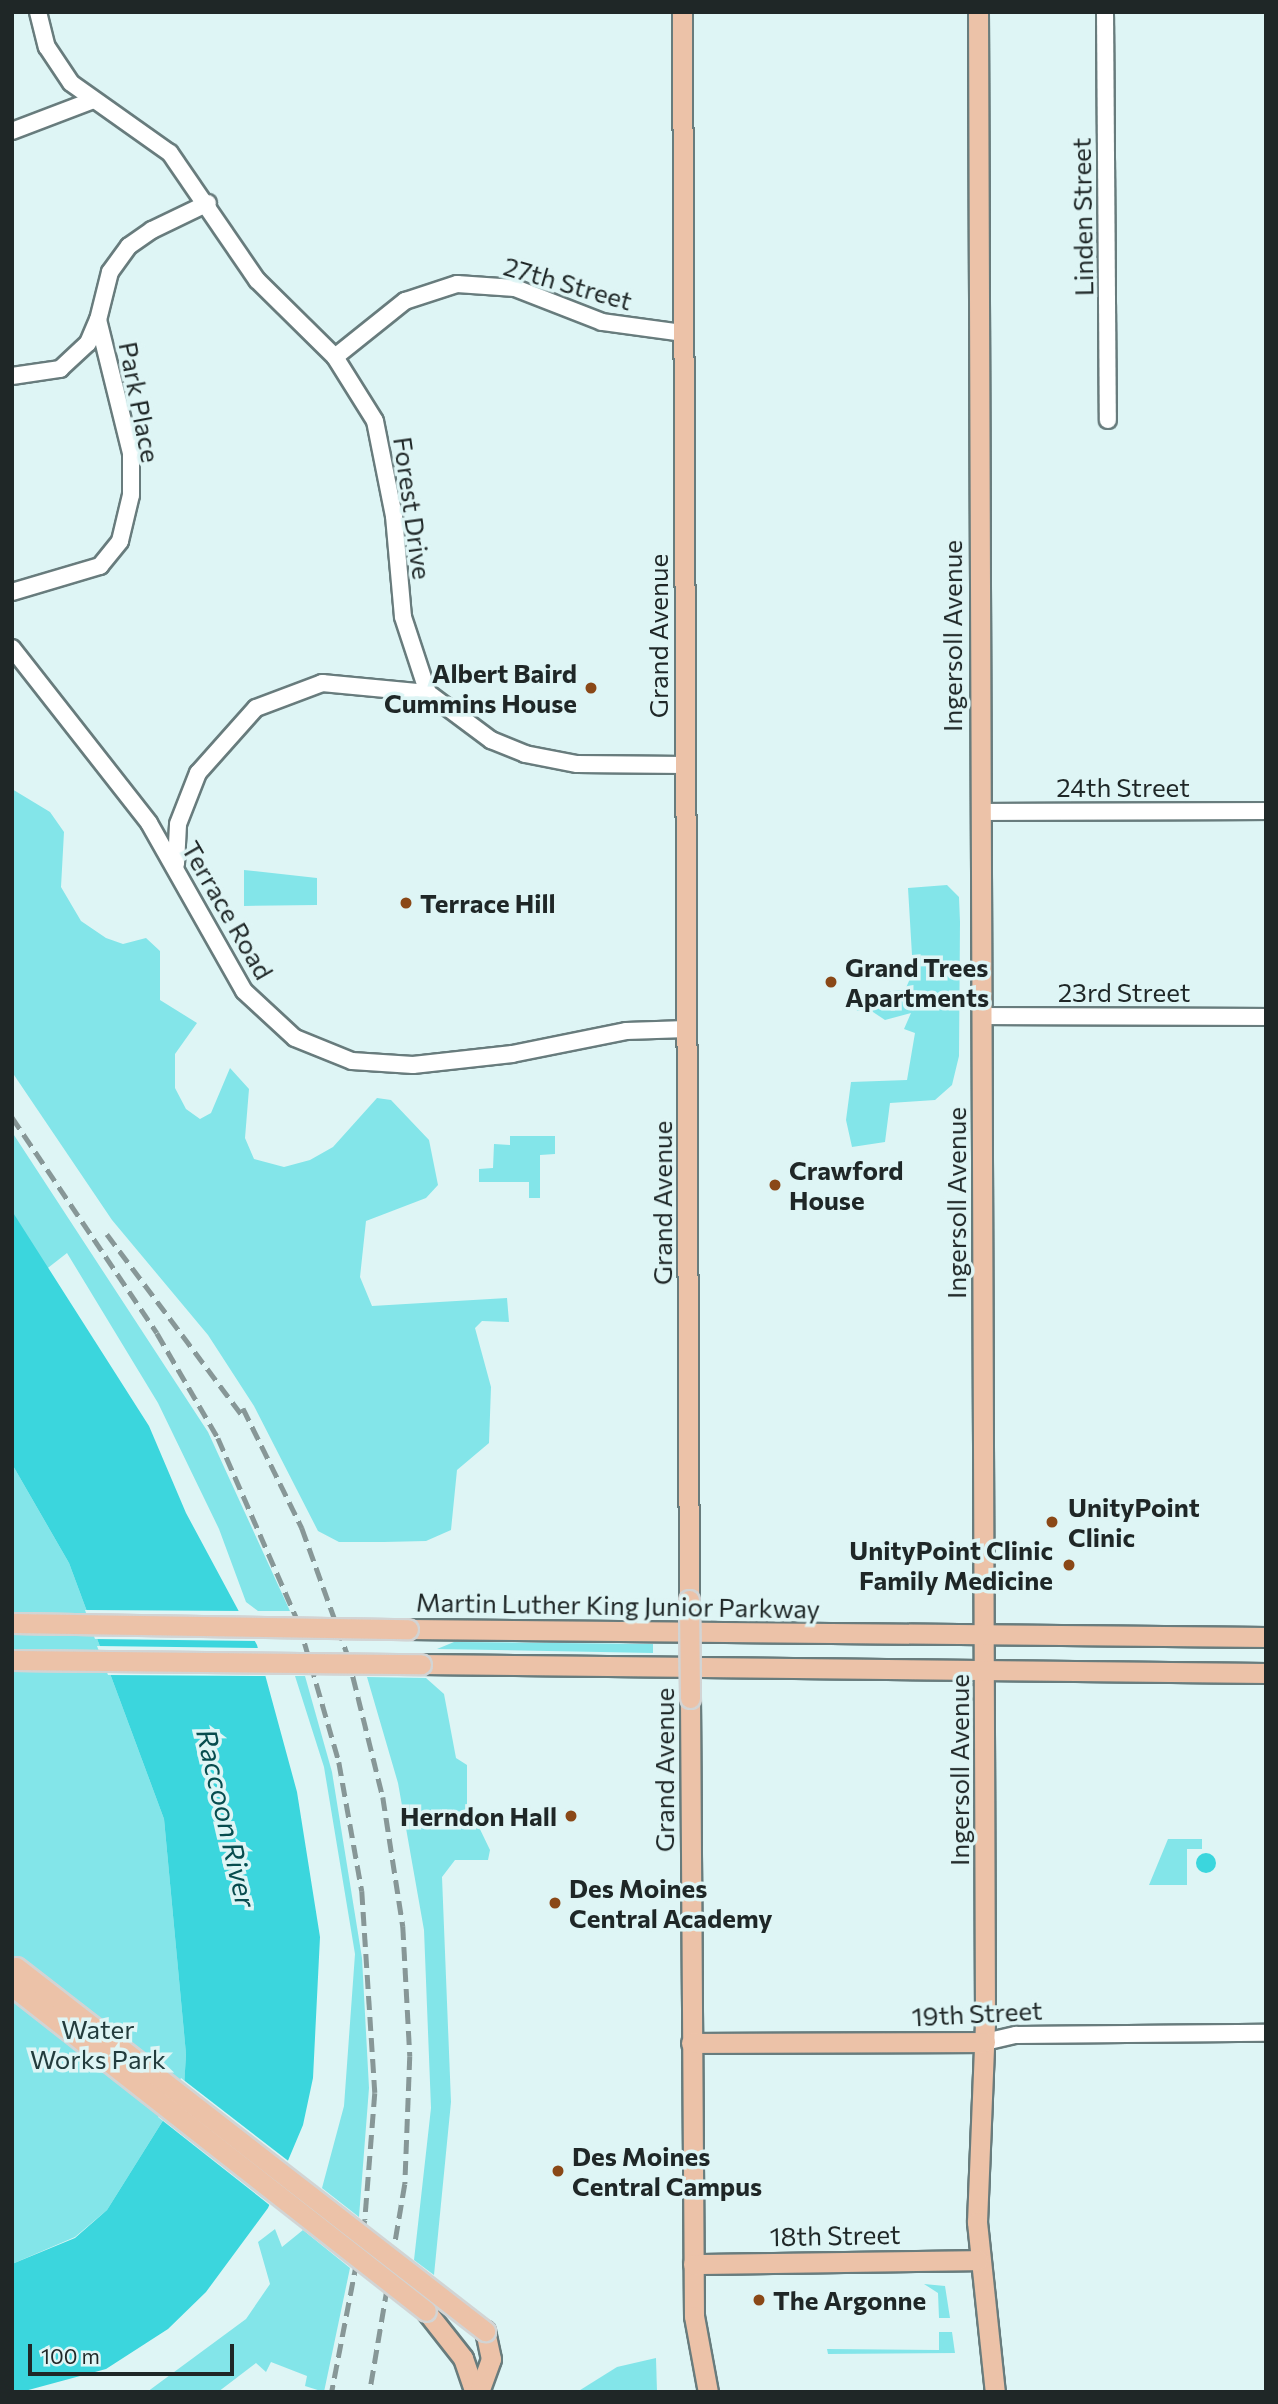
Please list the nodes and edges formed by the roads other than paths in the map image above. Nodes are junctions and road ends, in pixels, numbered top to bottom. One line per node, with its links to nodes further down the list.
1 (38, 12): 5 (street, Forest Drive)
2 (682, 12): 9 (main road, Grand Avenue)
3 (978, 12): 18 (main road, Ingersoll Avenue)
4 (1105, 12): 12 (street, Linden Street)
5 (91, 101): 6 (street); 7 (street, Forest Drive)
6 (12, 131)
7 (208, 203): 8 (street, Park Place); 10 (street, Forest Drive)
8 (98, 320): 11 (street); 13 (street, Park Place)
9 (683, 333): 10 (street, 27th Street); 16 (main road, Grand Avenue)
10 (335, 357): 15 (street, Forest Drive)
11 (12, 376)
12 (1108, 420)
13 (12, 593)
14 (12, 648): 19 (street, Terrace Road)
15 (428, 693): 16 (street); 19 (street)
16 (685, 765): 22 (main road, Grand Avenue)
17 (1266, 811): 18 (street, 24th Street)
18 (980, 812): 20 (main road, Ingersoll Avenue)
19 (176, 864): 22 (street, Terrace Road)
20 (981, 1016): 21 (street, 23rd Street); 24 (main road, Ingersoll Avenue)
21 (1266, 1017)
22 (687, 1029): 32 (main road, Grand Avenue, bridge)
23 (12, 1623): 24 (main road, Martin Luther King Junior Parkway, bridge)
24 (985, 1636): 25 (main road, Martin Luther King Junior Parkway); 27 (main road, Ingersoll Avenue)
25 (1266, 1637)
26 (12, 1660): 27 (main road, bridge)
27 (985, 1670): 28 (main road); 31 (main road, Ingersoll Avenue)
28 (1266, 1673)
29 (13, 1973): 35 (main road, bridge); 35 (main road, bridge)
30 (1266, 2033): 31 (street, 19th Street)
31 (985, 2042): 32 (main road, 19th Street); 33 (main road, Ingersoll Avenue)
32 (691, 2043): 34 (main road, Grand Avenue)
33 (978, 2260): 34 (main road, 18th Street); 37 (main road, Ingersoll Avenue)
34 (693, 2264): 36 (main road, Grand Avenue)
35 (477, 2392)
36 (708, 2392)
37 (995, 2392)

